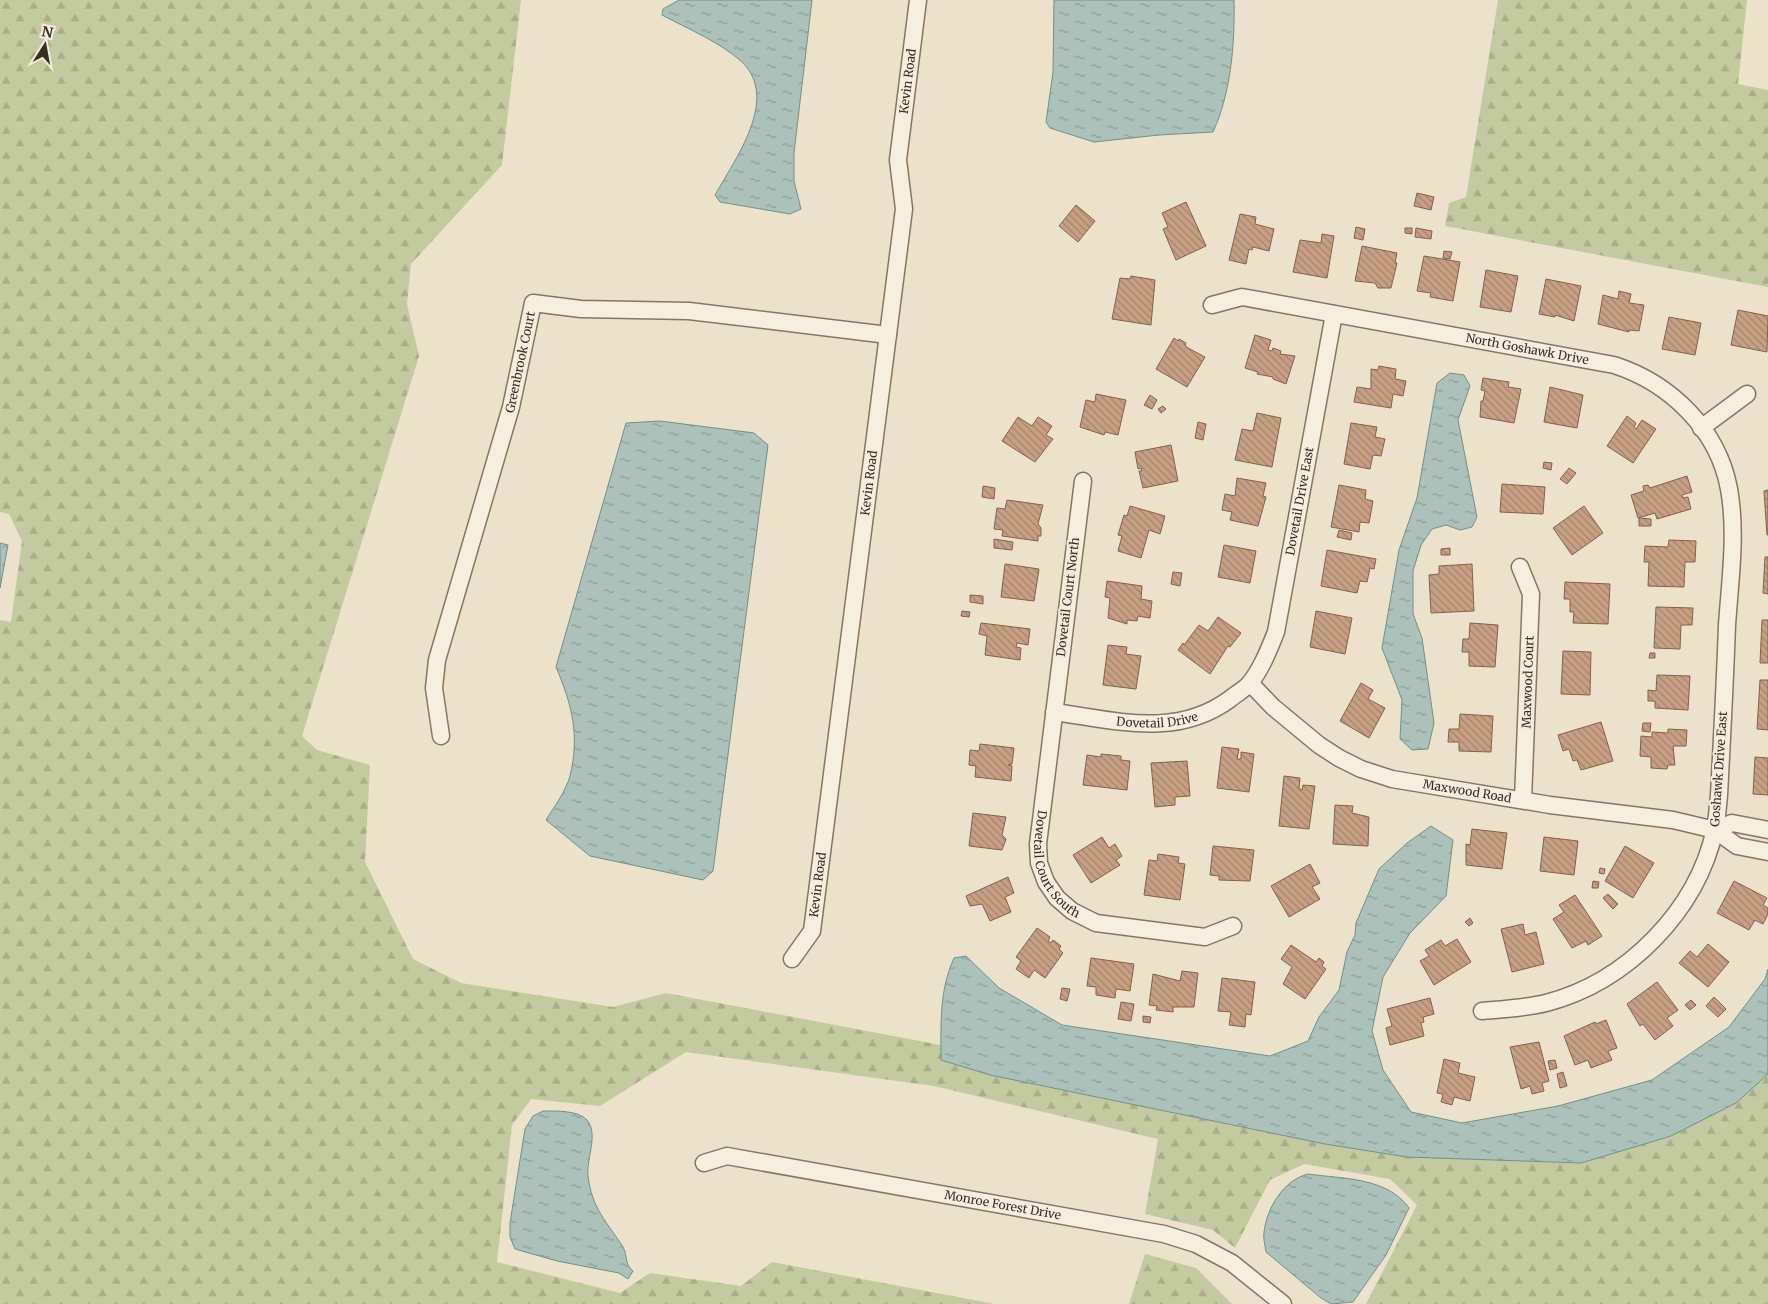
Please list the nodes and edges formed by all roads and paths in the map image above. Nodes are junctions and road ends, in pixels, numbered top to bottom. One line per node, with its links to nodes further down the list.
1 (918, 0): 4 (street, Kevin Road)
2 (1212, 305): 3 (street, North Goshawk Drive)
3 (1334, 314): 6 (street, North Goshawk Drive); 9 (street, Dovetail Drive East)
4 (888, 335): 11 (street, Greenbrook Court); 17 (street, Kevin Road)
5 (1747, 394): 6 (street)
6 (1702, 428): 13 (street, Goshawk Drive East)
7 (1083, 481): 10 (street, Dovetail Court North)
8 (1520, 567): 12 (street, Maxwood Court)
9 (1250, 683): 10 (street, Dovetail Drive); 12 (street, Maxwood Road)
10 (1054, 712): 16 (street, Dovetail Court South)
11 (441, 736)
12 (1523, 800): 13 (street, Maxwood Road)
13 (1715, 830): 14 (street, Maxwood Road); 15 (street, Maxwood Road); 18 (street, Goshawk Drive East)
14 (1768, 830)
15 (1768, 852)
16 (1233, 926)
17 (792, 959)
18 (1482, 1011)
19 (704, 1163): 20 (street, Monroe Forest Drive)
20 (1283, 1304)

